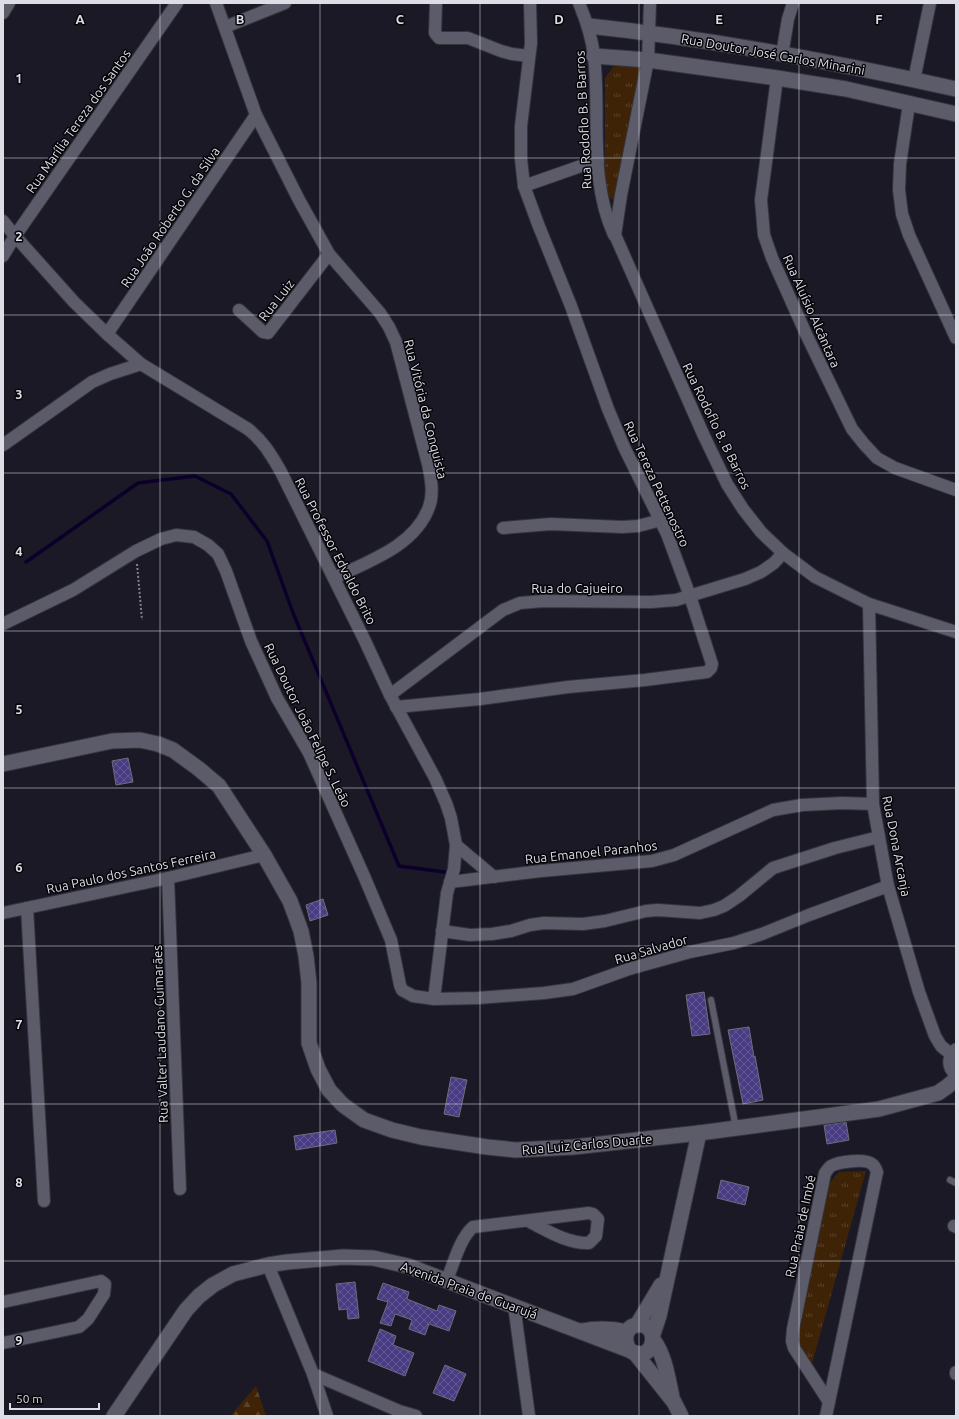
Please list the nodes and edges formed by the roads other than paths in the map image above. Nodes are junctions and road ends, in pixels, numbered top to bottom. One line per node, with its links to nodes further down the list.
1 (9, 3): 11 (street)
2 (177, 3): 31 (street, Rua Marília Tereza dos Santos)
3 (216, 3): 13 (street, Rua Vitória da Conquista)
4 (285, 3): 13 (street)
5 (436, 3): 16 (street)
6 (530, 3): 16 (street, Rua Tereza Pettenostro)
7 (579, 3): 12 (street, Rua Rodoflo B. B Barros)
8 (650, 3): 14 (street)
9 (793, 3): 15 (street)
10 (930, 3): 21 (street)
11 (3, 12)
12 (589, 26): 14 (street, Rua Doutor José Carlos Minarini); 17 (street, Rua Rodoflo B. B Barros)
13 (225, 27): 26 (street, Rua Vitória da Conquista)
14 (650, 33): 15 (street, Rua Doutor José Carlos Minarini); 18 (street)
15 (782, 55): 19 (street, Rua Doutor José Carlos Minarini)
16 (529, 56): 28 (street, Rua Tereza Pettenostro)
17 (594, 56): 18 (street, Rua Doutor José Carlos Minarini); 27 (street, Rua Rodoflo B. B Barros)
18 (648, 60): 20 (street, Rua Doutor José Carlos Minarini); 30 (street)
19 (853, 67): 21 (street, Rua Doutor José Carlos Minarini); 23 (street)
20 (777, 78): 23 (street, Rua Doutor José Carlos Minarini); 39 (street, Rua Aluísio Alcântara)
21 (914, 80): 22 (street, Rua Doutor José Carlos Minarini)
22 (956, 89)
23 (846, 90): 24 (street, Rua Doutor José Carlos Minarini)
24 (909, 104): 25 (street, Rua Doutor José Carlos Minarini); 36 (street)
25 (956, 114)
26 (256, 115): 32 (street, Rua Vitória da Conquista); 35 (street, Rua João Roberto G. da Silva)
27 (598, 160): 28 (street); 30 (street, Rua Rodoflo B. B Barros)
28 (524, 186): 40 (street, Rua Tereza Pettenostro)
29 (3, 221): 31 (street, Rua Professor Edvaldo Brito)
30 (615, 235): 42 (street, Rua Rodoflo B. B Barros)
31 (15, 236): 33 (street, Rua Marília Tereza dos Santos); 35 (street, Rua Professor Edvaldo Brito)
32 (329, 254): 34 (street, Rua Luiz); 43 (street, Rua Vitória da Conquista)
33 (3, 256)
34 (239, 310)
35 (107, 334): 37 (street, Rua Professor Edvaldo Brito)
36 (956, 338)
37 (141, 364): 38 (street); 43 (street, Rua Professor Edvaldo Brito)
38 (3, 445)
39 (956, 490)
40 (661, 520): 41 (street); 44 (street, Rua Tereza Pettenostro)
41 (503, 528)
42 (783, 553): 44 (street, Rua do Cajueiro); 45 (street, Rua Rodoflo B. B Barros)
43 (334, 578): 48 (street, Rua Professor Edvaldo Brito)
44 (690, 596): 48 (street, Rua do Cajueiro); 49 (street, Rua Tereza Pettenostro)
45 (869, 604): 47 (street, Rua Rodoflo B. B Barros); 51 (street, Rua Dona Arcanja)
46 (3, 624): 62 (street, Rua Doutor João Felipe S. Leão)
47 (956, 632)
48 (390, 695): 49 (street, Rua Professor Edvaldo Brito)
49 (396, 708): 53 (street, Rua Professor Edvaldo Brito)
50 (3, 764): 54 (street, Rua Luiz Carlos Duarte)
51 (873, 804): 52 (street, Rua Dona Arcanja); 55 (street, Rua Emanoel Paranhos)
52 (879, 837): 58 (street, Rua Dona Arcanja); 61 (street)
53 (456, 845): 55 (street); 57 (street, Rua Professor Edvaldo Brito)
54 (264, 855): 56 (street, Rua Paulo dos Santos Ferreira); 69 (street, Rua Luiz Carlos Duarte)
55 (494, 877): 57 (street, Rua Emanoel Paranhos)
56 (168, 878): 59 (street, Rua Paulo dos Santos Ferreira); 70 (street, Rua Valter Laudano Guimarães)
57 (450, 882): 61 (street, Rua Professor Edvaldo Brito)
58 (888, 886): 63 (street, Rua Salvador); 65 (street, Rua Dona Arcanja)
59 (27, 908): 60 (street, Rua Paulo dos Santos Ferreira); 71 (street)
60 (3, 913)
61 (442, 931): 63 (street, Rua Professor Edvaldo Brito)
62 (413, 996): 63 (street, Rua Salvador)
63 (434, 999)
64 (711, 1000): 68 (lane)
65 (954, 1053): 66 (street)
66 (956, 1073)
67 (956, 1079): 68 (street, Rua Luiz Carlos Duarte)
68 (736, 1128): 69 (street, Rua Luiz Carlos Duarte)
69 (699, 1133): 74 (street)
70 (180, 1188)
71 (44, 1201)
72 (528, 1221): 72 (street); 75 (street)
73 (268, 1265): 75 (street, Avenida Praia de Guarujá); 83 (street); 87 (street, Avenida Praia de Guarujá)
74 (667, 1276): 78 (street); 80 (street)
75 (447, 1280): 77 (street, Avenida Praia de Guarujá)
76 (3, 1302): 81 (street)
77 (514, 1305): 79 (street, Avenida Praia de Guarujá); 90 (street)
78 (632, 1328): 79 (street, Avenida Praia de Guarujá); 80 (street); 82 (street)
79 (580, 1331): 82 (street, Avenida Praia de Guarujá)
80 (653, 1338): 82 (street); 84 (street)
81 (3, 1343)
82 (632, 1352): 84 (street)
83 (313, 1374): 86 (street); 88 (street)
84 (674, 1402): 91 (street)
85 (829, 1402): 85 (street, Rua Praia de Imbé); 92 (street, Rua Praia de Imbé)
86 (400, 1413): 89 (street)
87 (114, 1416)
88 (327, 1416)
89 (416, 1416)
90 (529, 1416)
91 (681, 1416)
92 (826, 1416)

